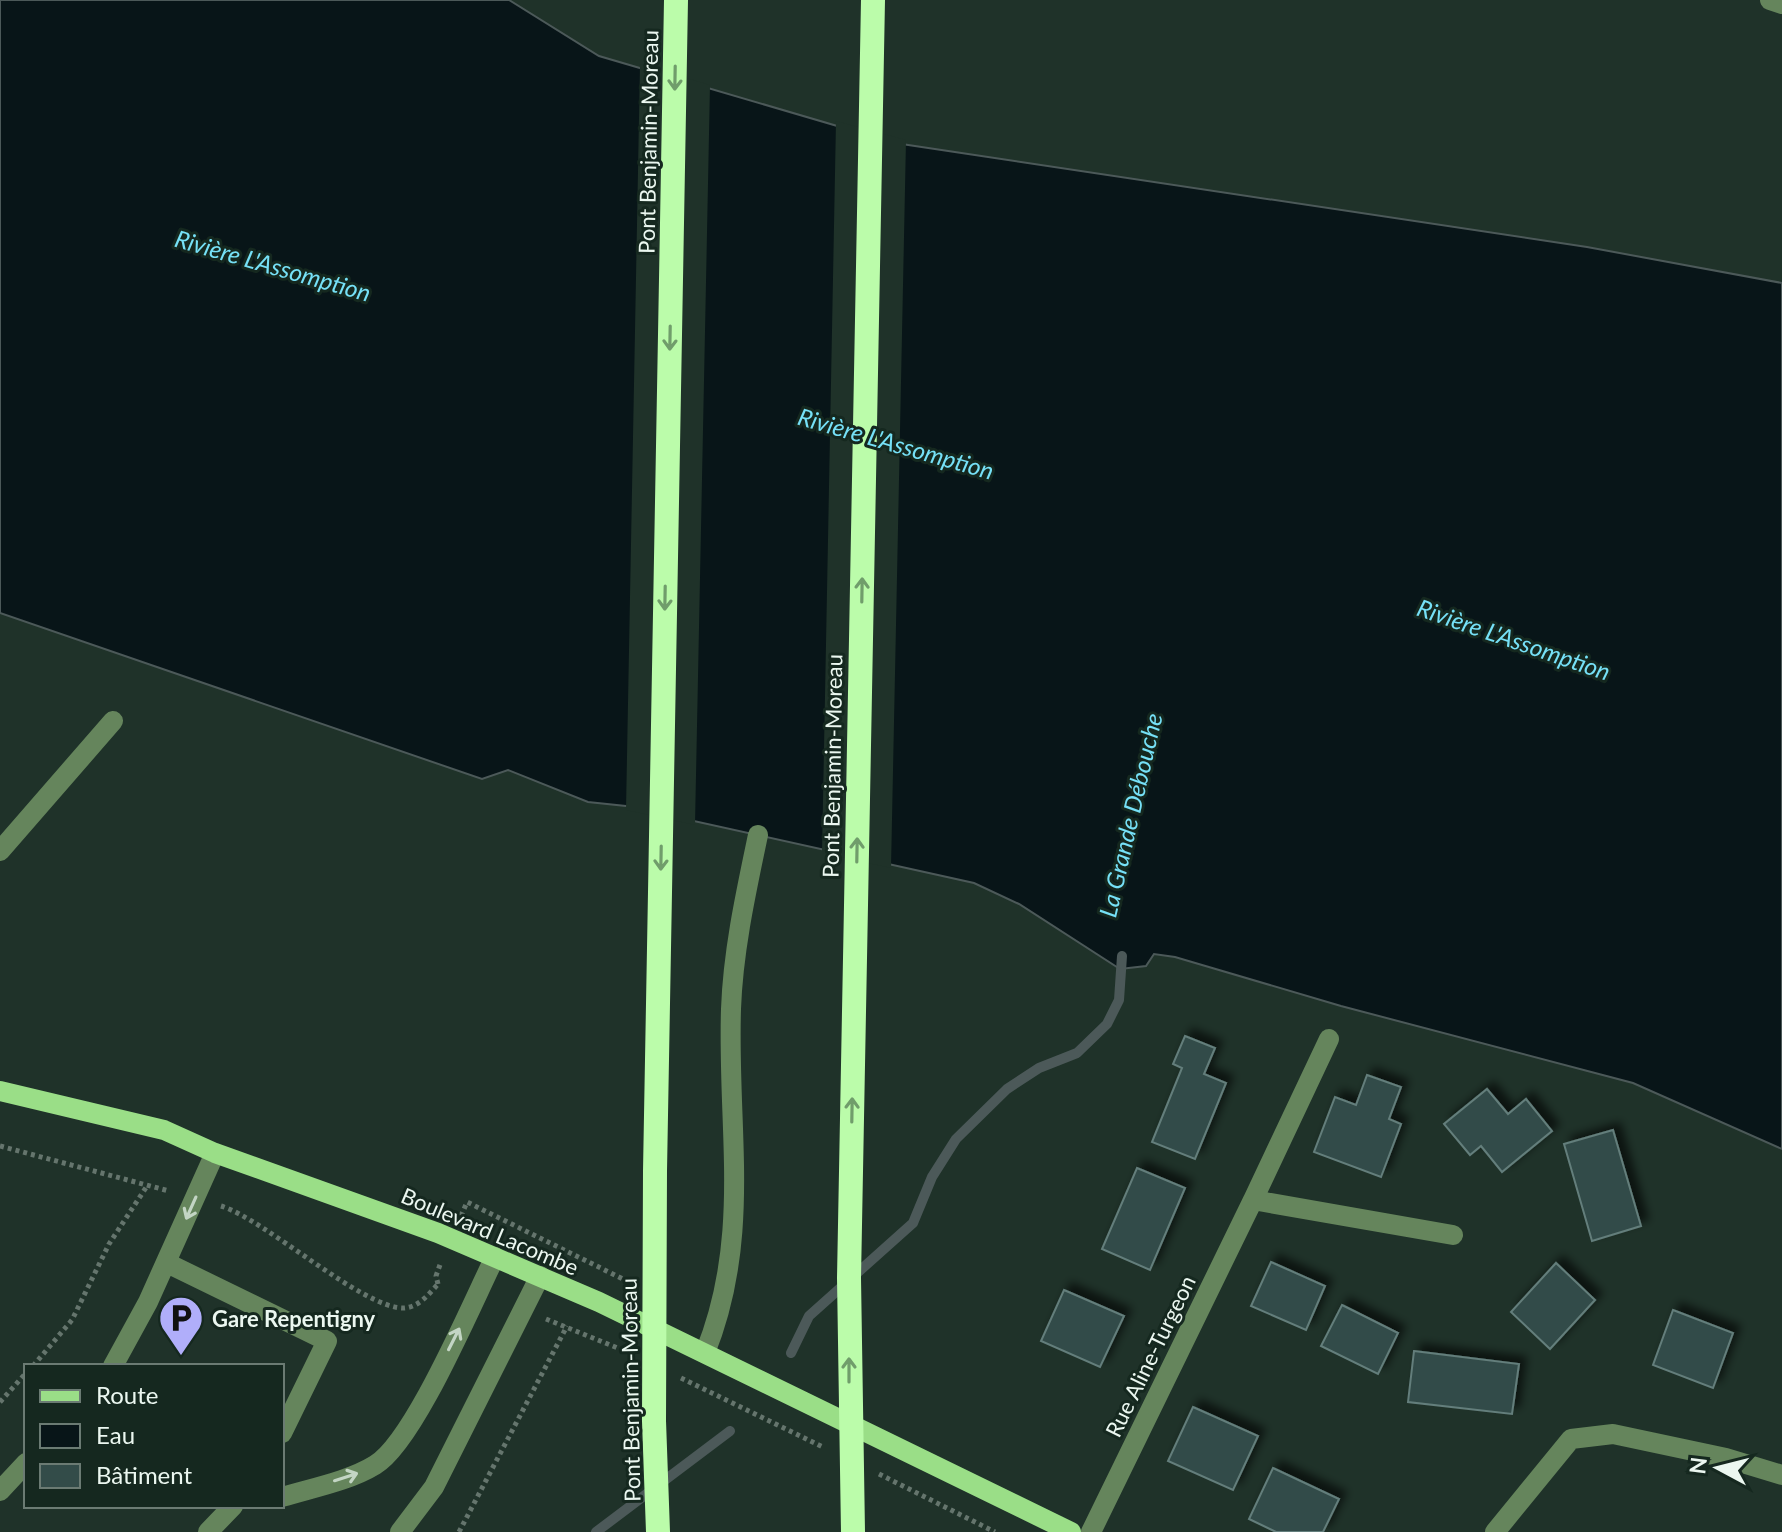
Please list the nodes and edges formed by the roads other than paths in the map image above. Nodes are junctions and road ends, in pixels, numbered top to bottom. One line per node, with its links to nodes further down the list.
1 (676, 0): 26 (highway, Pont Benjamin-Moreau, one-way to 26, bridge)
2 (873, 0): 27 (highway, Pont Benjamin-Moreau, one-way to 2, bridge)
3 (1770, 0): 4 (street)
4 (1782, 4)
5 (113, 721): 7 (street)
6 (758, 835): 16 (street)
7 (0, 851)
8 (1329, 1039): 11 (street, Rue Aline-Turgeon)
9 (0, 1091): 10 (main road, Boulevard Lacombe)
10 (215, 1153): 13 (main road, Boulevard Lacombe); 14 (street, one-way to 14)
11 (1253, 1200): 12 (street); 29 (street, Rue Aline-Turgeon)
12 (1453, 1235)
13 (495, 1257): 15 (main road, Boulevard Lacombe); 22 (street, one-way to 13)
14 (167, 1263): 17 (street); 18 (street)
15 (540, 1276): 16 (main road, Boulevard Lacombe); 24 (street)
16 (705, 1353): 28 (main road, Boulevard Lacombe)
17 (114, 1364)
18 (284, 1429)
19 (24, 1465): 21 (street)
20 (1782, 1475): 30 (street)
21 (0, 1491)
22 (284, 1496)
23 (231, 1508): 25 (street)
24 (397, 1530)
25 (208, 1532)
26 (658, 1532)
27 (853, 1532)
28 (1071, 1532)
29 (1091, 1532)
30 (1495, 1532)

